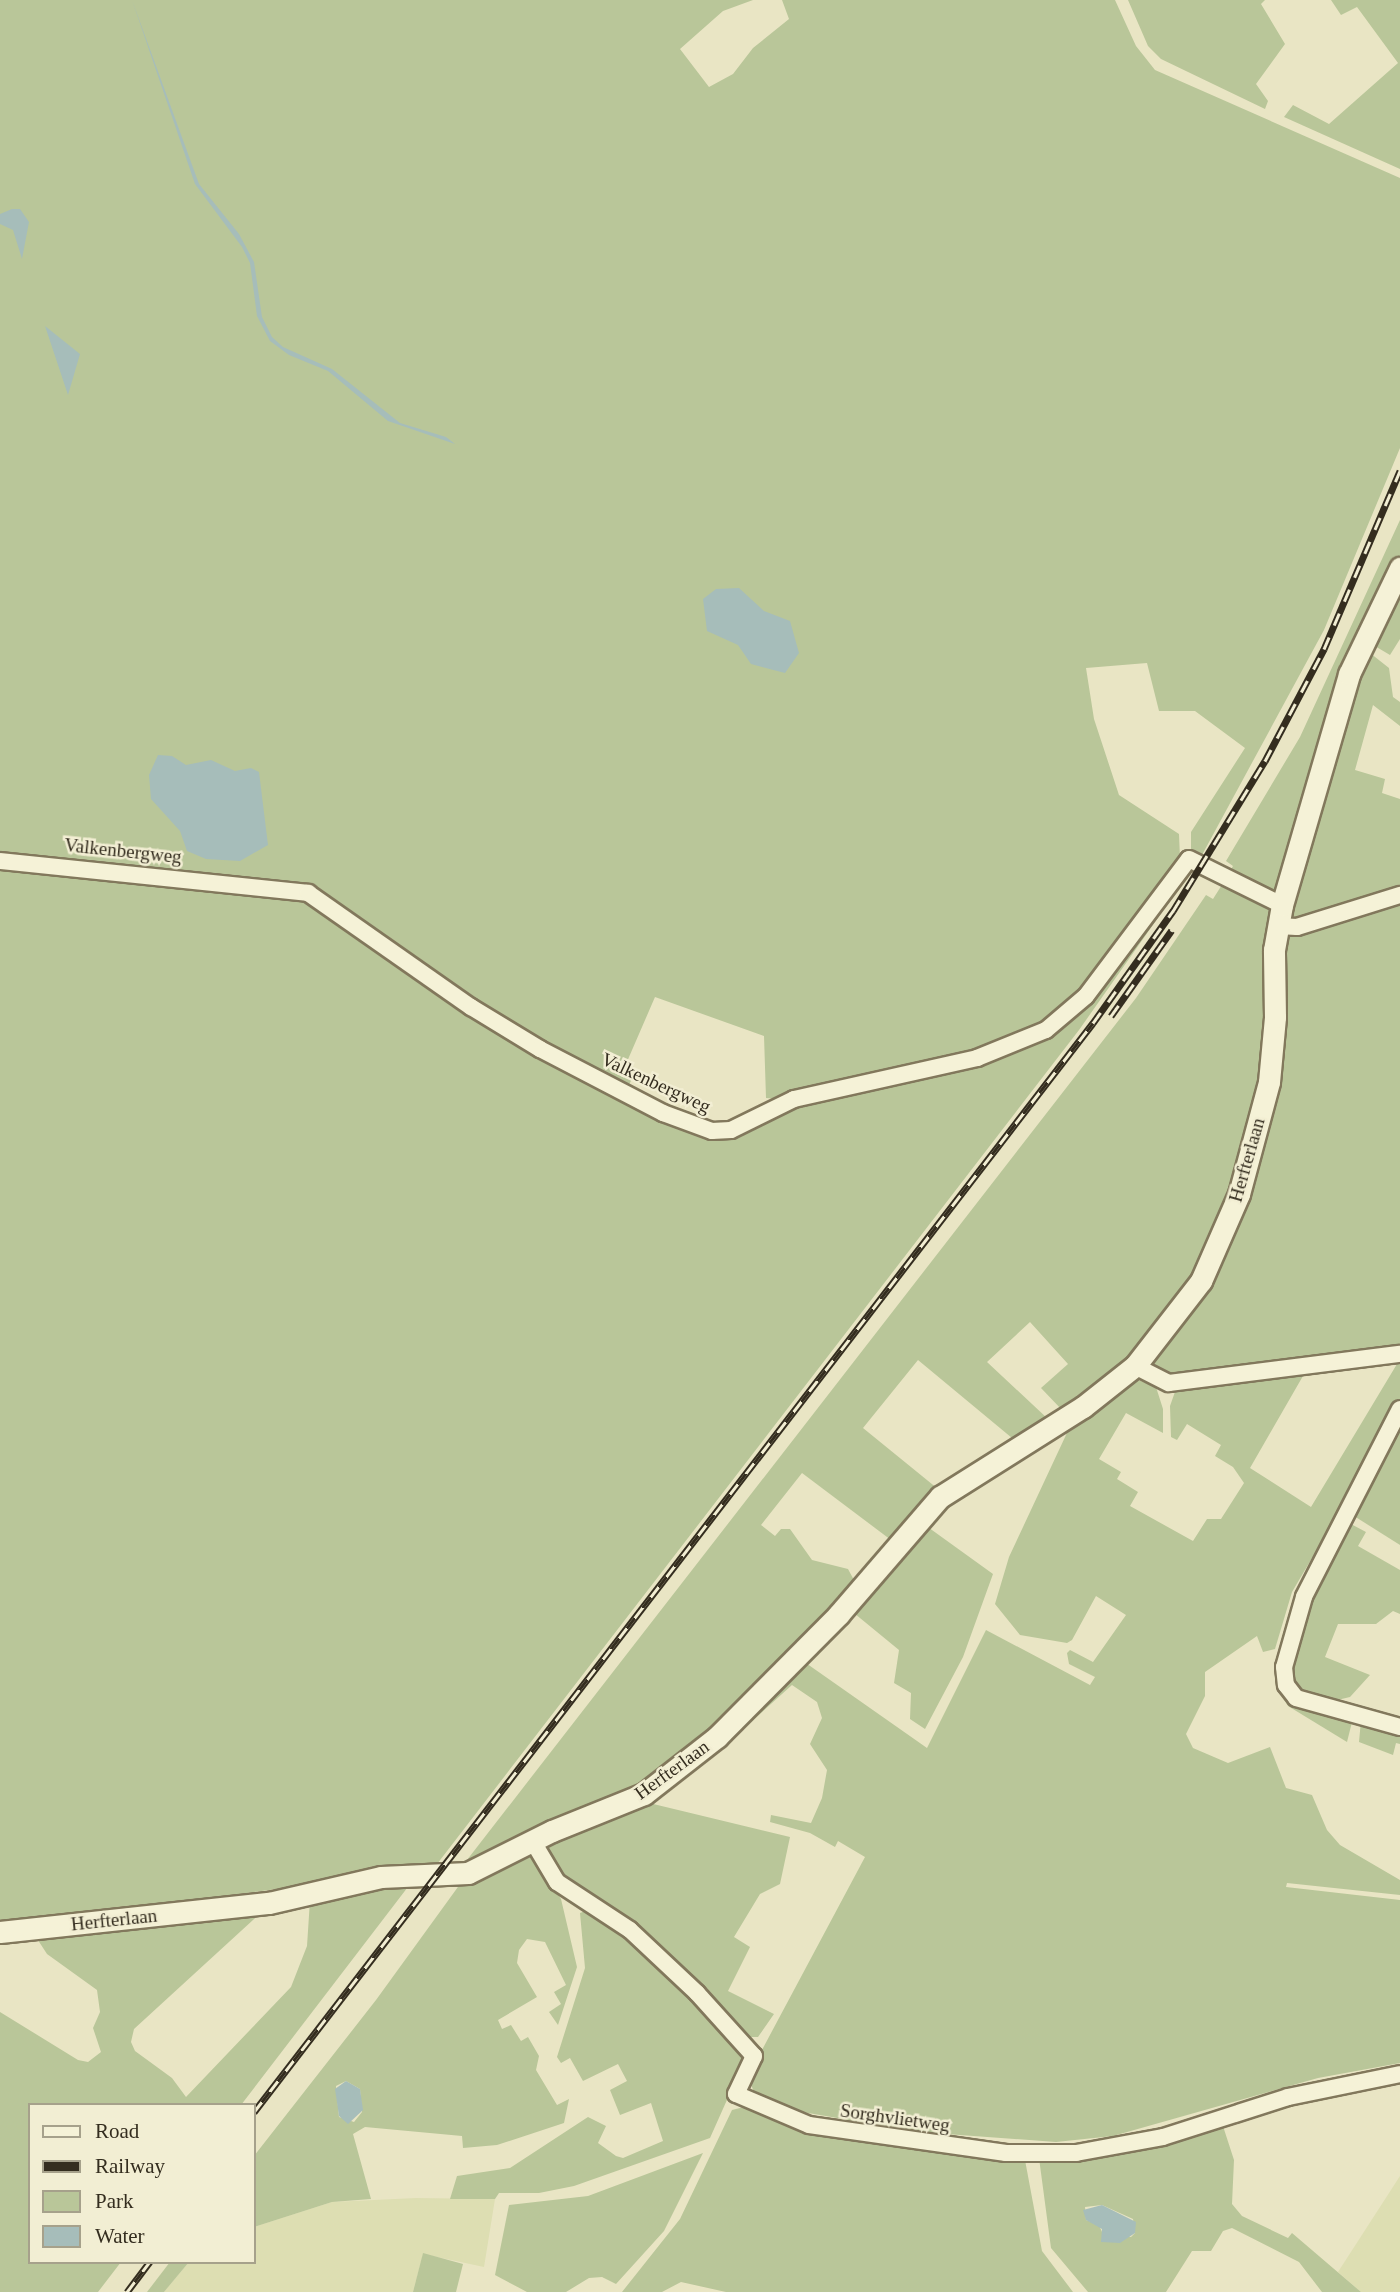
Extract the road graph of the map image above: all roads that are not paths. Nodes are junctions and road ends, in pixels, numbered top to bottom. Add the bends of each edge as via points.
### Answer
1 (1400, 568) edge
2 (0, 861) edge
3 (1400, 895) edge
4 (1282, 905) junction
5 (1277, 926) junction
6 (1400, 1354) edge
7 (1135, 1366) junction
8 (1400, 1409) edge
9 (1400, 1727) edge
10 (532, 1840) junction
11 (0, 1932) edge
12 (1400, 2074) edge

1 - 4 street, Herfterlaan via 1349,674
2 - 4 street, Valkenbergweg via 308,893 471,1007 540,1049 663,1113 712,1131 731,1129 794,1099 977,1058 1046,1030 1086,996 1189,859
3 - 5 street via 1297,927
4 - 5 street, Herfterlaan
5 - 7 street, Herfterlaan via 1269,1082 1239,1194 1201,1281
6 - 7 street via 1169,1384
7 - 10 street, Herfterlaan via 1083,1406 940,1497 839,1614 718,1737 674,1773 626,1803
8 - 9 street via 1304,1597 1284,1667 1286,1685 1296,1698
10 - 11 street, Herfterlaan via 459,1874 382,1877 269,1903
10 - 12 street, Sorghvlietweg via 557,1882 630,1930 697,1993 754,2056 736,2094 809,2125 1006,2153 1076,2152 1163,2137 1278,2100

